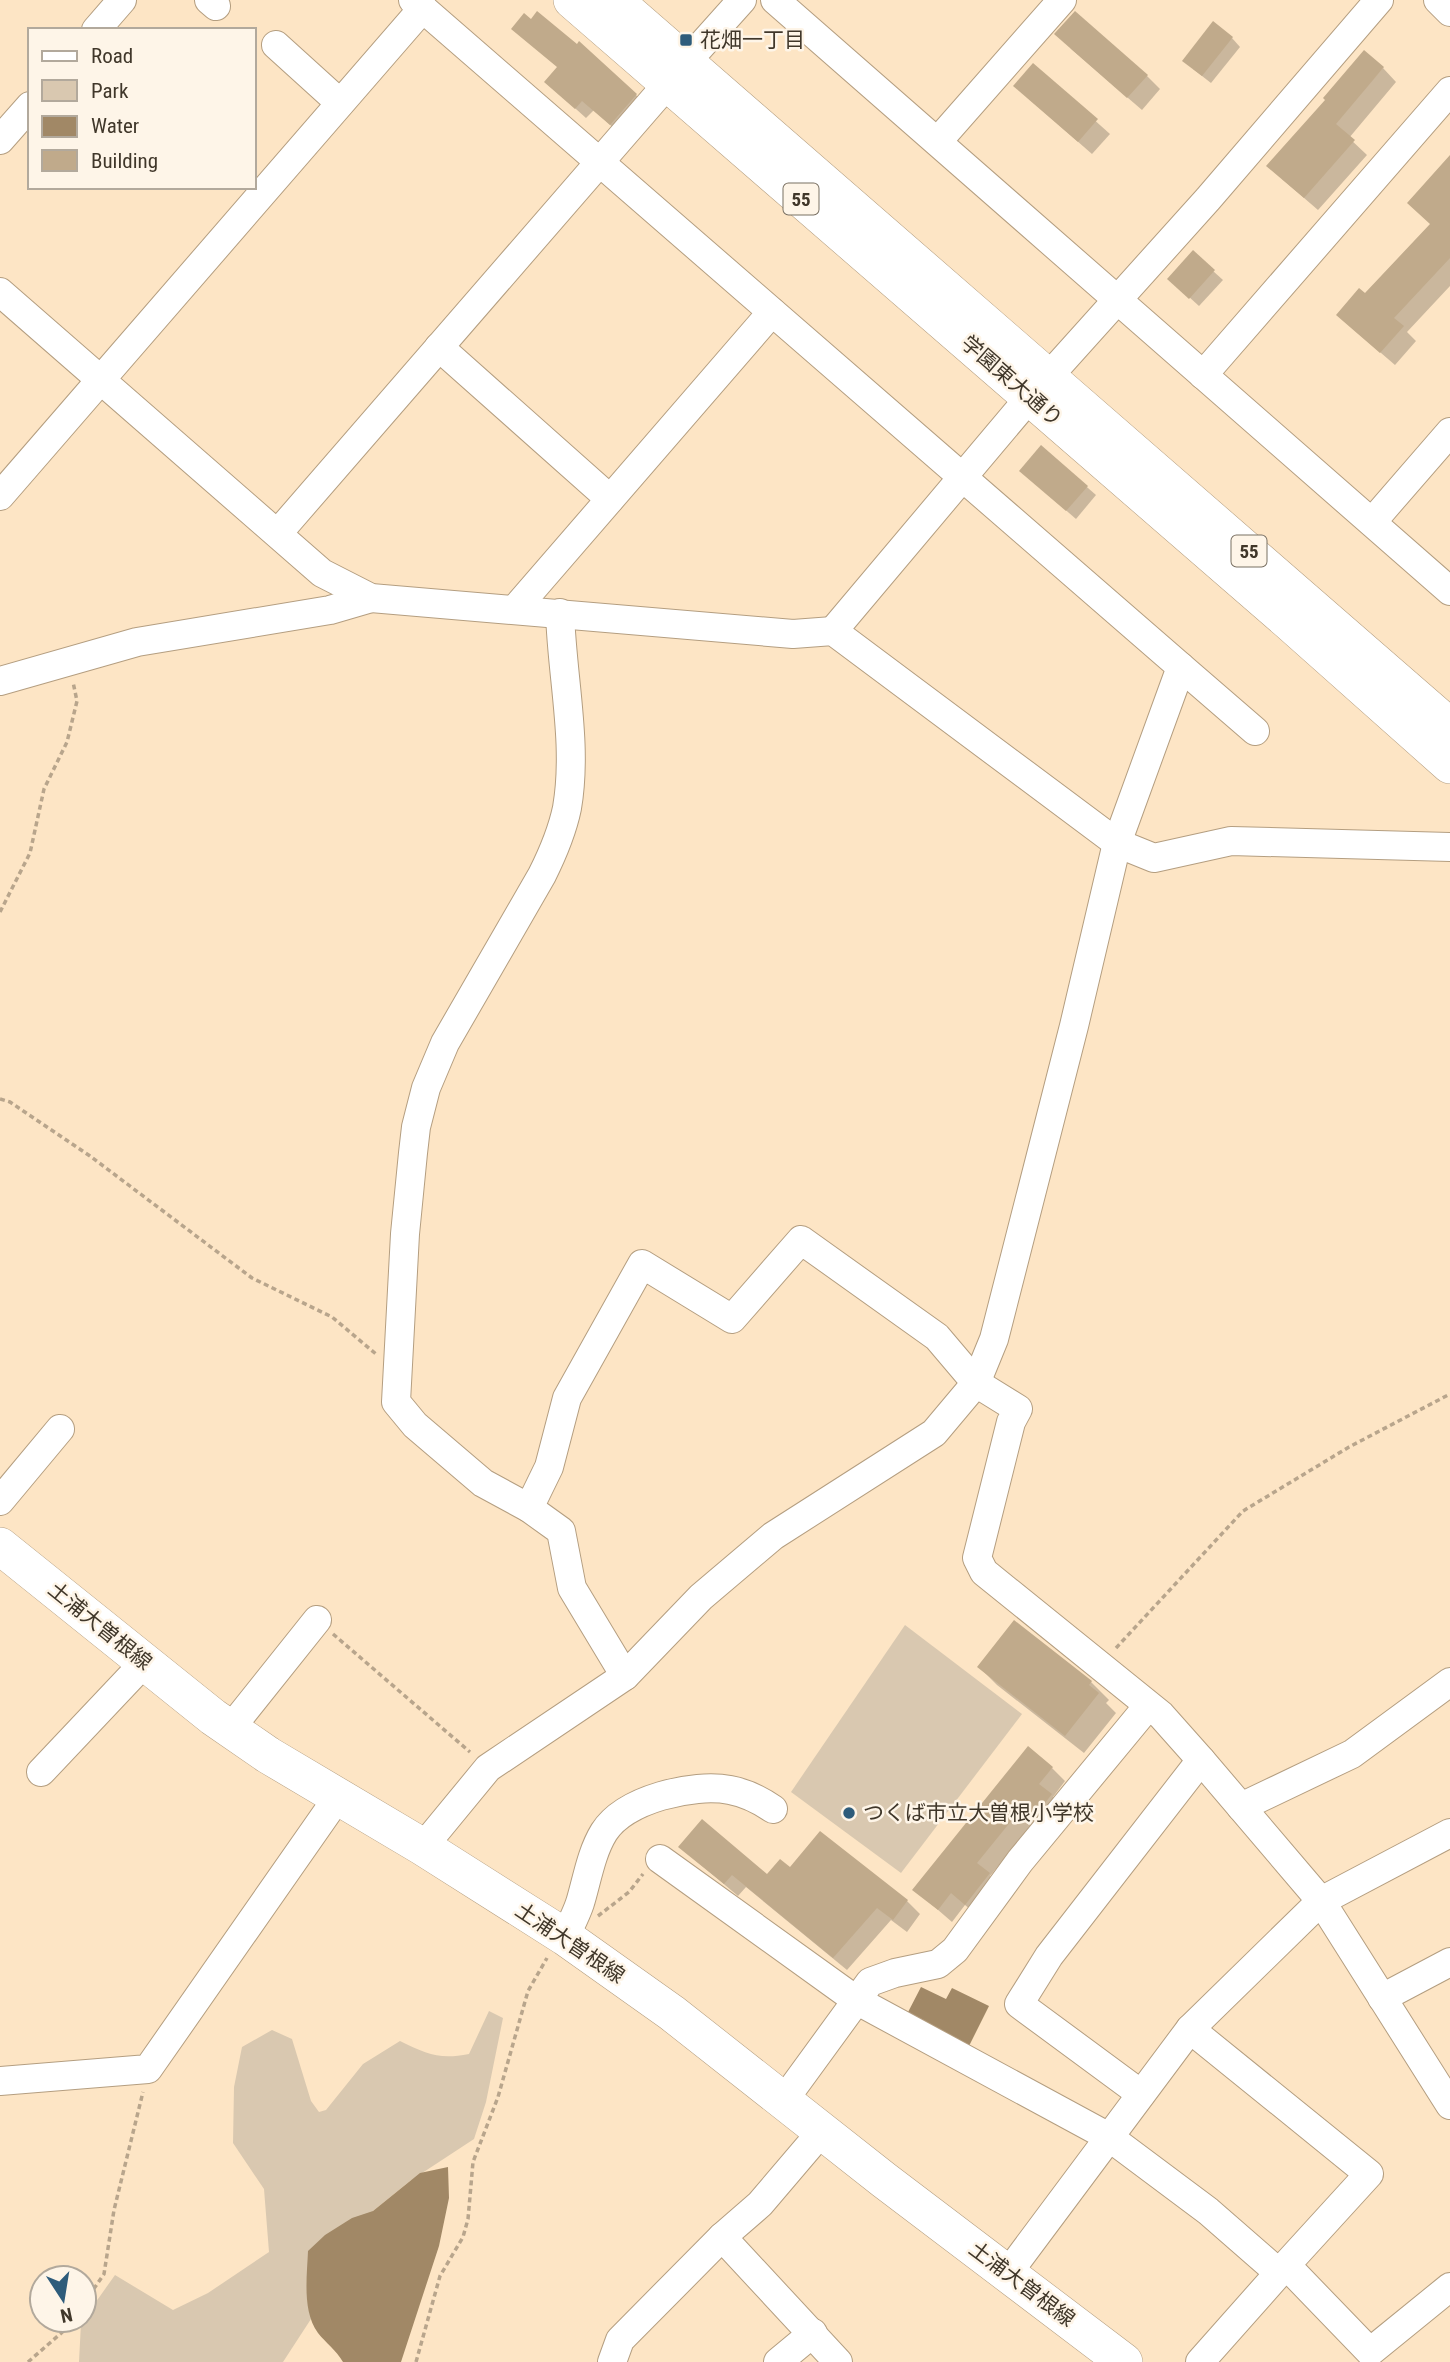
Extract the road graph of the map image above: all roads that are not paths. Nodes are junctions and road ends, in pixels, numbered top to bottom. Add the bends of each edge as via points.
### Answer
1 (122, 0) edge
2 (572, 0) edge
3 (614, 0) edge
4 (741, 0) edge
5 (775, 0) edge
6 (1062, 0) edge
7 (1379, 0) edge
8 (1438, 0) edge
9 (418, 4) edge
10 (1450, 12) edge
11 (98, 28) edge
12 (276, 45) dead end
13 (699, 48) dead end
14 (1450, 91) edge
15 (657, 96) dead end
16 (340, 103) junction
17 (28, 108) edge
18 (0, 140) edge
19 (938, 141) junction
20 (600, 163) junction
21 (0, 292) edge
22 (1117, 300) junction
23 (772, 312) junction
24 (439, 347) junction
25 (1203, 375) junction
26 (100, 379) junction
27 (1039, 387) junction
28 (1450, 432) edge
29 (962, 479) junction
30 (0, 496) edge
31 (610, 499) junction
32 (1372, 522) junction
33 (278, 533) junction
34 (1450, 591) edge
35 (371, 598) junction
36 (516, 608) junction
37 (560, 613) junction
38 (832, 631) junction
39 (1181, 667) junction
40 (0, 681) edge
41 (1450, 727) edge
42 (1255, 730) dead end
43 (1450, 765) edge
44 (1116, 843) junction
45 (1450, 847) edge
46 (976, 1383) junction
47 (60, 1429) dead end
48 (0, 1501) edge
49 (529, 1508) junction
50 (0, 1546) edge
51 (317, 1620) road end
52 (145, 1662) junction
53 (625, 1676) junction
54 (1450, 1682) edge
55 (1149, 1706) junction
56 (230, 1730) junction
57 (1201, 1760) junction
58 (41, 1772) dead end
59 (338, 1797) junction
60 (1241, 1807) junction
61 (774, 1809) dead end
62 (1450, 1833) edge
63 (424, 1847) junction
64 (660, 1859) road end
65 (1321, 1901) junction
66 (563, 1936) junction
67 (1450, 1962) edge
68 (1382, 1998) junction
69 (856, 2000) junction
70 (1190, 2029) junction
71 (0, 2081) edge
72 (1447, 2093) edge
73 (1141, 2094) junction
74 (784, 2100) junction
75 (823, 2130) junction
76 (1109, 2137) junction
77 (722, 2237) junction
78 (1283, 2269) junction
79 (1008, 2273) junction
80 (1450, 2287) edge
81 (813, 2333) junction
82 (1370, 2357) edge
83 (612, 2362) edge
84 (778, 2362) edge
85 (838, 2362) edge
86 (1124, 2362) edge
87 (1200, 2362) edge

1 - 11 street
2 - 27 main road, 学園東大通り / 55
3 - 27 main road, 学園東大通り / 55
4 - 13 street
5 - 19 street
6 - 19 street
7 - 22 street
8 - 10 street
9 - 16 street
9 - 20 street
12 - 16 street
14 - 25 street
15 - 20 street
16 - 26 street
17 - 18 street
19 - 22 street
20 - 23 street
20 - 24 street
21 - 26 street
22 - 25 street
22 - 27 street
23 - 29 street
23 - 31 street
24 - 31 street
24 - 33 street
25 - 32 street
26 - 30 street
26 - 33 street
27 - 29 street
27 - 41 main road, 学園東大通り / 55
27 - 43 main road, 学園東大通り / 55
28 - 32 street
29 - 38 street
29 - 39 street
31 - 36 street
32 - 34 street
33 - 35 street via 323,573
35 - 36 street
35 - 40 street via 330,610 137,642
36 - 37 street
37 - 38 street via 793,634
37 - 49 street via 571,765 567,808 547,866 445,1043 426,1088 413,1153 397,1372 396,1402 415,1425 483,1483
38 - 44 street
39 - 42 street
39 - 44 street
44 - 45 street via 1154,858 1231,841
44 - 46 street via 995,1339
46 - 49 street via 937,1337 801,1240 732,1319 642,1264 567,1398 549,1467
46 - 53 street via 934,1433 773,1536 701,1597
46 - 55 street via 1018,1409 977,1558 998,1585
47 - 48 street
49 - 53 street via 561,1531 572,1588
50 - 52 main road, 土浦大曽根線
51 - 56 street
52 - 56 main road, 土浦大曽根線
52 - 58 street
53 - 63 street via 488,1768
54 - 60 street via 1352,1754
55 - 57 street
55 - 69 street via 1020,1861 956,1950 939,1964 870,1982
56 - 59 main road, 土浦大曽根線
57 - 60 street
57 - 73 street via 1049,1956 1019,2004
59 - 63 main road, 土浦大曽根線
59 - 71 street via 148,2069
60 - 65 street
61 - 66 street via 742,1792 708,1788 640,1803 615,1818 603,1833 579,1907
62 - 65 street
63 - 66 main road, 土浦大曽根線
64 - 69 street
65 - 68 street
65 - 70 street
66 - 74 main road, 土浦大曽根線
67 - 68 street
68 - 72 street
69 - 74 street
69 - 76 street
70 - 73 street
70 - 78 street via 1369,2174
73 - 76 street
74 - 75 main road, 土浦大曽根線
75 - 77 street via 760,2204
75 - 79 main road, 土浦大曽根線
76 - 78 street
76 - 79 street
77 - 81 street
77 - 83 street via 620,2340
78 - 82 street
78 - 87 street
79 - 86 main road, 土浦大曽根線
80 - 82 street
81 - 84 street
81 - 85 street

